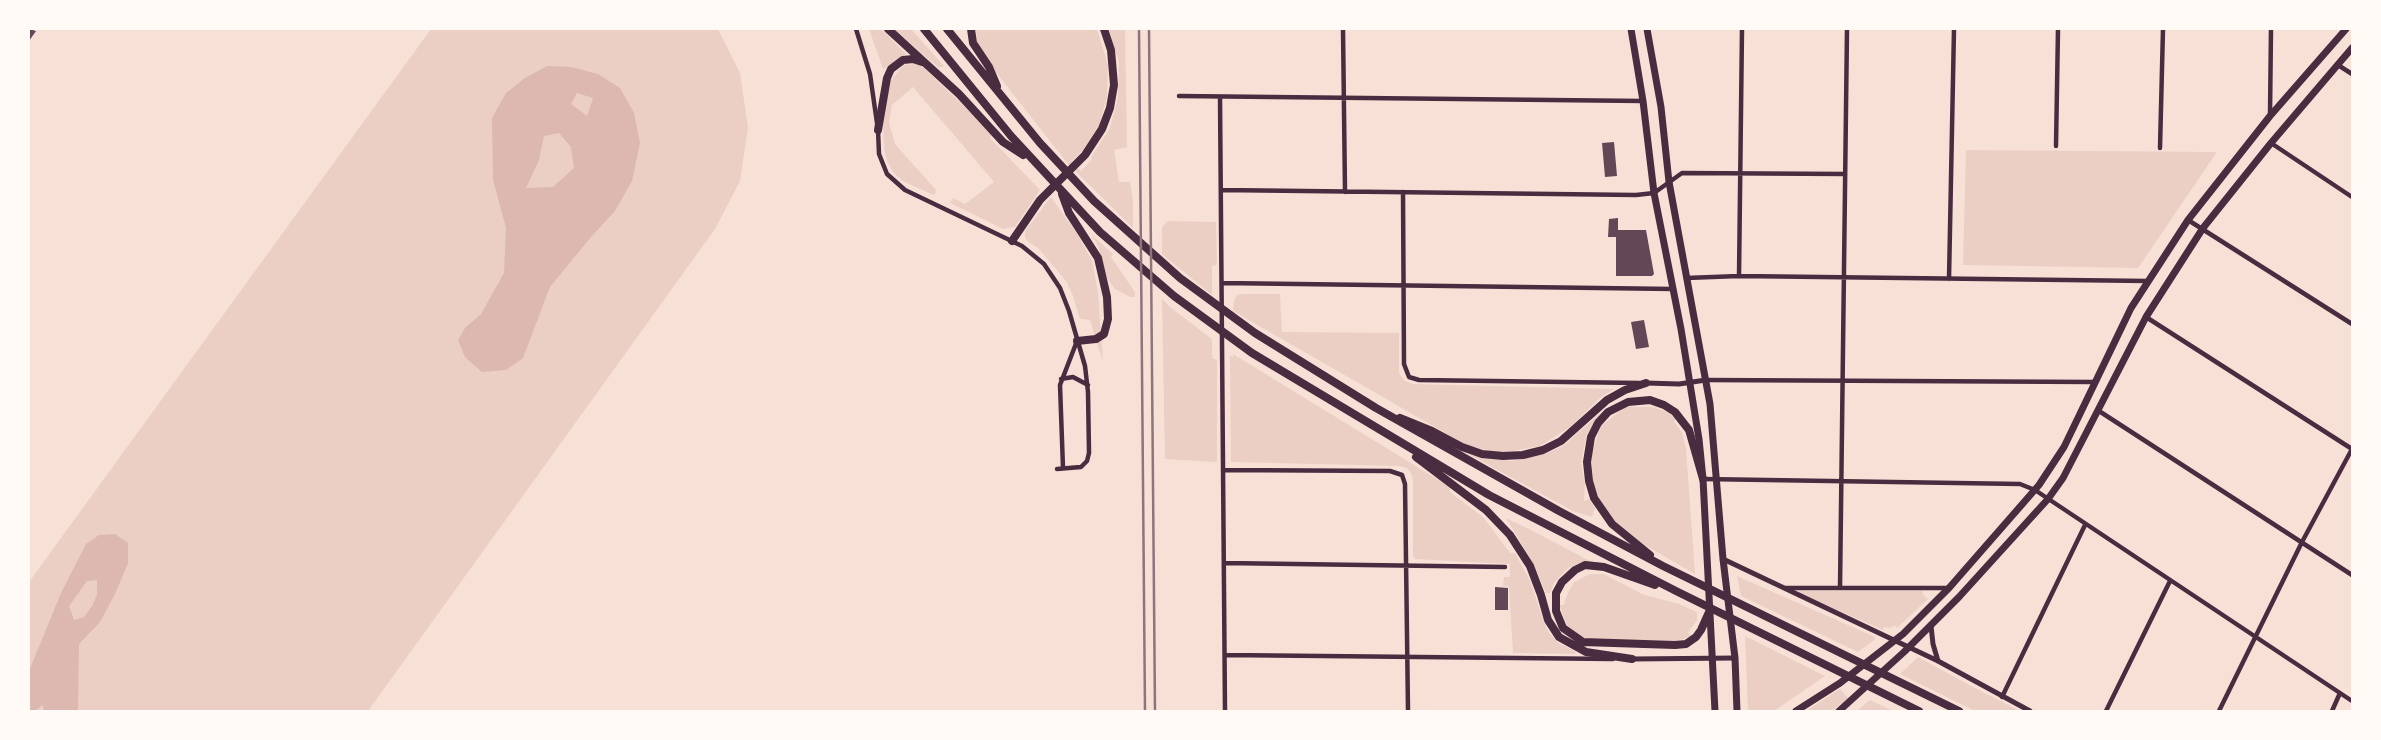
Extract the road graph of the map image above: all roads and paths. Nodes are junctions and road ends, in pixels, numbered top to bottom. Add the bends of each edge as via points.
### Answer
1 (856, 29) edge
2 (888, 29) edge
3 (924, 29) edge
4 (947, 29) edge
5 (971, 29) edge
6 (1104, 29) edge
7 (1343, 29) edge
8 (1631, 29) edge
9 (1647, 29) edge
10 (1742, 29) edge
11 (1847, 29) edge
12 (1954, 29) edge
13 (2058, 29) edge
14 (2163, 29) edge
15 (2271, 29) edge
16 (2346, 29) edge
17 (2352, 48) edge
18 (926, 64) junction
19 (2338, 65) junction
20 (2352, 74) edge
21 (1000, 94) junction
22 (1179, 96) dead end
23 (1220, 97) junction
24 (1344, 99) junction
25 (1643, 101) junction
26 (2270, 116) junction
27 (878, 130) junction
28 (2271, 143) junction
29 (2056, 146) dead end
30 (2160, 148) dead end
31 (1033, 162) junction
32 (1740, 173) junction
33 (1845, 174) junction
34 (1669, 182) junction
35 (1060, 190) junction
36 (1221, 190) junction
37 (1345, 192) junction
38 (1403, 192) junction
39 (1654, 193) junction
40 (2352, 197) edge
41 (2188, 220) junction
42 (2203, 228) junction
43 (1012, 241) junction
44 (1739, 276) junction
45 (1844, 277) junction
46 (1686, 278) junction
47 (1949, 279) junction
48 (2148, 281) junction
49 (1222, 283) junction
50 (1404, 286) junction
51 (1673, 289) junction
52 (2146, 317) junction
53 (2352, 324) edge
54 (1077, 341) junction
55 (1061, 379) junction
56 (1706, 380) junction
57 (1842, 380) junction
58 (1691, 382) junction
59 (2094, 382) junction
60 (1646, 383) junction
61 (1088, 384) junction
62 (1376, 408) junction
63 (2099, 411) junction
64 (1391, 437) junction
65 (2352, 449) edge
66 (1063, 468) junction
67 (1057, 469) dead end
68 (1223, 470) junction
69 (1703, 479) junction
70 (1718, 479) junction
71 (1842, 481) junction
72 (2035, 490) junction
73 (2048, 499) junction
74 (2085, 525) junction
75 (2302, 542) junction
76 (1723, 559) junction
77 (1224, 562) junction
78 (1406, 565) junction
79 (1663, 566) junction
80 (1505, 567) dead end
81 (2352, 575) edge
82 (2170, 581) junction
83 (1782, 588) junction
84 (1840, 588) junction
85 (1949, 588) junction
86 (1676, 591) junction
87 (1710, 610) joint
88 (1708, 625) junction
89 (1931, 626) junction
90 (2254, 636) junction
91 (1892, 643) junction
92 (1909, 647) junction
93 (1225, 655) junction
94 (1407, 657) junction
95 (1735, 658) junction
96 (1632, 659) junction
97 (1713, 659) junction
98 (1938, 661) junction
99 (2340, 693) junction
100 (2002, 697) junction
101 (2352, 701) edge
102 (1225, 711) edge
103 (1408, 711) edge
104 (1715, 711) edge
105 (1737, 711) edge
106 (1796, 711) edge
107 (1839, 711) edge
108 (1919, 711) edge
109 (1959, 711) edge
110 (2030, 711) edge
111 (2106, 711) edge
112 (2219, 711) edge
113 (2332, 711) edge

1 - 27 street via 870,74
2 - 18 highway
3 - 31 highway
4 - 21 highway
5 - 21 highway via 973,43 989,67
6 - 43 highway via 1113,61 1113,97 1102,129 1079,162 1044,195
7 - 24 street
8 - 25 main road
9 - 34 main road via 1661,107
10 - 32 street
11 - 33 street
12 - 47 street
13 - 29 street
14 - 30 street
15 - 26 street
16 - 26 main road
17 - 19 main road
18 - 27 highway via 913,59 894,65 887,78
18 - 31 highway via 1003,142
19 - 20 street
19 - 28 main road
21 - 62 highway via 1057,162 1158,260 1255,333
22 - 23 street
23 - 24 street
23 - 36 street
24 - 25 street
24 - 37 street
25 - 39 main road
26 - 41 main road
27 - 43 street via 880,162 896,184
28 - 40 street
28 - 42 main road
31 - 35 highway
32 - 33 street
32 - 34 street via 1682,173
32 - 44 street
33 - 45 street
34 - 39 street
34 - 46 main road
35 - 54 highway via 1069,213 1098,258 1107,297 1108,319 1104,334 1096,339
35 - 64 highway via 1118,248 1199,315 1279,370
36 - 37 street
36 - 49 street
37 - 38 street
38 - 39 street
38 - 50 street
39 - 51 main road
41 - 42 street
41 - 48 main road
42 - 52 main road
42 - 53 street
43 - 54 street via 1037,258 1055,279 1065,299
44 - 45 street
44 - 46 street
45 - 47 street
45 - 57 street
46 - 56 main road
47 - 48 street
48 - 59 main road
49 - 50 street
49 - 68 street
50 - 51 street
50 - 60 street via 1404,364 1409,377 1419,380
51 - 58 main road
52 - 63 main road
52 - 65 street
54 - 55 street
54 - 61 street
55 - 61 street via 1073,377
55 - 66 street
56 - 57 street
56 - 58 street
56 - 70 main road
57 - 59 street
57 - 71 street
58 - 60 street
58 - 69 main road
59 - 72 main road via 2064,447
60 - 62 highway via 1612,397 1561,441 1542,450 1514,456 1492,456 1472,451
61 - 66 street via 1088,458 1081,467
62 - 79 highway
63 - 73 main road
63 - 75 street
64 - 86 highway via 1490,495
64 - 96 highway via 1486,510 1510,534 1530,566 1548,620 1560,638 1586,652
65 - 75 street
66 - 67 street
68 - 77 street
68 - 78 street via 1400,473 1405,484
69 - 70 street
69 - 79 highway via 1689,430 1675,412 1664,405 1643,400 1621,404 1608,412 1594,430 1587,472 1598,505 1612,524
69 - 87 main road
70 - 71 street
70 - 76 main road
71 - 72 street via 2020,484
71 - 84 street
72 - 73 street
72 - 85 main road
73 - 74 street
73 - 89 main road
74 - 82 street
74 - 100 street
75 - 81 street
75 - 90 street
76 - 83 street
76 - 95 main road
77 - 78 street
77 - 93 street
78 - 80 street
78 - 94 street
79 - 109 highway
82 - 90 street
82 - 111 street
83 - 84 street
83 - 91 street
84 - 85 street
85 - 91 main road
86 - 88 highway via 1604,567 1585,566 1570,573 1562,582 1555,599 1556,611 1568,633 1589,644 1681,645
86 - 108 highway
87 - 88 highway
88 - 97 main road
89 - 92 main road
89 - 98 street via 1932,644
90 - 99 street
90 - 112 street
91 - 92 street
91 - 106 main road
92 - 98 street
92 - 107 main road
93 - 94 street
93 - 102 street
94 - 96 street
94 - 103 street
95 - 97 street
95 - 105 main road
96 - 97 street
97 - 104 main road
98 - 100 street
99 - 101 street
99 - 113 street
100 - 110 street

